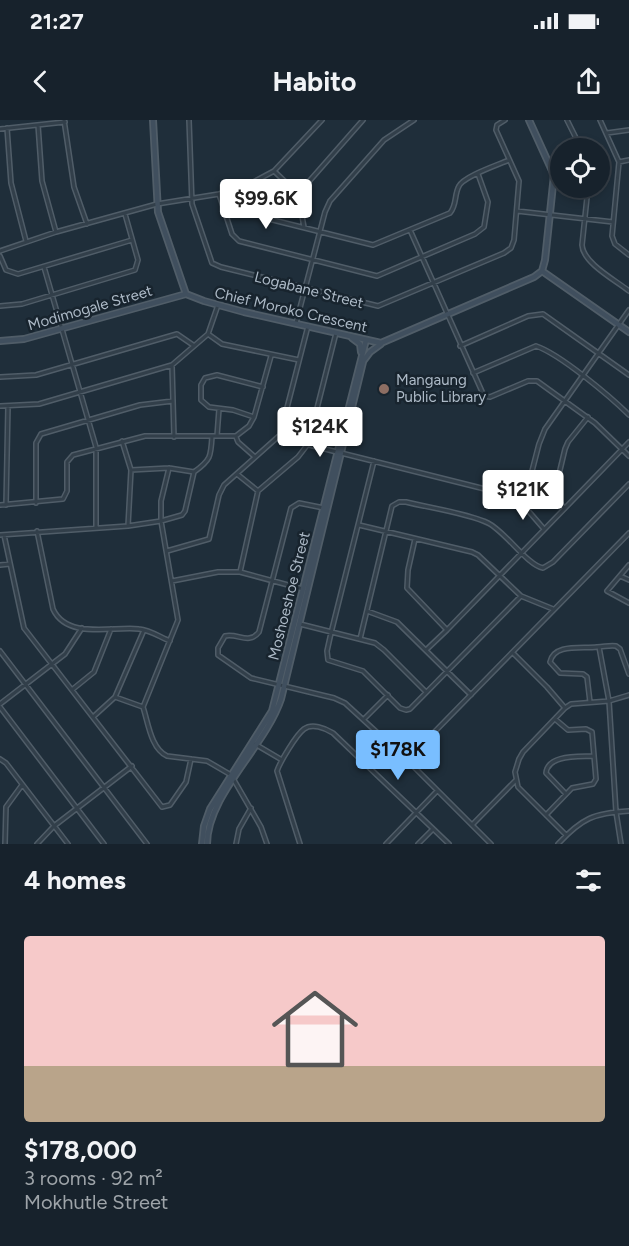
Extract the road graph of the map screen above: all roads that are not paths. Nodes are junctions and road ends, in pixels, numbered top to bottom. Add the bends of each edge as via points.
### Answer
1 (153, 120) edge
2 (189, 120) edge
3 (322, 120) edge
4 (363, 120) edge
5 (414, 120) edge
6 (505, 120) edge
7 (529, 120) edge
8 (567, 120) edge
9 (600, 120) edge
10 (64, 121) edge
11 (38, 125) junction
12 (7, 128) junction
13 (0, 129) edge
14 (629, 130) edge
15 (606, 133) junction
16 (576, 138) edge
17 (509, 160) junction
18 (629, 160) edge
19 (619, 162) junction
20 (274, 171) junction
21 (478, 174) junction
22 (246, 186) junction
23 (219, 194) junction
24 (298, 194) junction
25 (192, 198) junction
26 (587, 198) edge
27 (157, 204) junction
28 (516, 211) junction
29 (125, 214) junction
30 (550, 214) junction
31 (584, 219) junction
32 (613, 222) junction
33 (87, 224) junction
34 (304, 228) junction
35 (410, 230) junction
36 (56, 232) junction
37 (320, 232) junction
38 (132, 240) junction
39 (26, 241) junction
40 (0, 250) edge
41 (629, 255) edge
42 (0, 256) edge
43 (421, 257) junction
44 (313, 261) junction
45 (44, 267) junction
46 (542, 271) junction
47 (432, 284) junction
48 (306, 289) junction
49 (629, 291) edge
50 (186, 294) junction
51 (51, 295) junction
52 (218, 305) junction
53 (0, 306) edge
54 (629, 310) edge
55 (447, 315) junction
56 (296, 323) junction
57 (619, 324) junction
58 (308, 326) junction
59 (61, 330) junction
60 (629, 332) edge
61 (336, 333) junction
62 (208, 334) junction
63 (347, 335) junction
64 (367, 340) junction
65 (0, 341) edge
66 (383, 343) junction
67 (193, 345) junction
68 (460, 346) junction
69 (600, 352) junction
70 (271, 356) junction
71 (362, 359) junction
72 (299, 360) junction
73 (71, 364) junction
74 (172, 365) junction
75 (473, 373) junction
76 (629, 375) edge
77 (582, 376) junction
78 (0, 377) edge
79 (263, 387) junction
80 (80, 392) junction
81 (565, 400) junction
82 (173, 401) junction
83 (0, 406) edge
84 (8, 406) junction
85 (219, 409) junction
86 (629, 415) edge
87 (254, 417) junction
88 (588, 417) junction
89 (88, 419) junction
90 (212, 436) junction
91 (217, 436) junction
92 (236, 436) junction
93 (174, 437) junction
94 (122, 441) junction
95 (629, 442) edge
96 (308, 444) junction
97 (96, 447) junction
98 (622, 450) junction
99 (339, 453) junction
100 (629, 456) edge
101 (255, 457) junction
102 (374, 461) junction
103 (169, 468) junction
104 (131, 470) junction
105 (194, 472) junction
106 (237, 474) junction
107 (629, 484) edge
108 (258, 491) junction
109 (524, 502) junction
110 (36, 503) junction
111 (0, 505) edge
112 (6, 505) junction
113 (324, 508) junction
114 (564, 508) junction
115 (161, 521) junction
116 (358, 525) junction
117 (128, 526) junction
118 (96, 527) junction
119 (544, 529) junction
120 (37, 531) junction
121 (386, 532) junction
122 (629, 533) edge
123 (2, 535) edge
124 (415, 538) junction
125 (166, 551) junction
126 (522, 552) junction
127 (10, 564) junction
128 (0, 565) edge
129 (629, 565) edge
130 (240, 572) junction
131 (619, 575) junction
132 (499, 576) junction
133 (172, 580) junction
134 (629, 580) edge
135 (271, 581) junction
136 (305, 590) junction
137 (521, 596) junction
138 (629, 603) edge
139 (554, 609) junction
140 (367, 611) junction
141 (297, 624) junction
142 (82, 628) junction
143 (111, 629) junction
144 (144, 630) junction
145 (447, 630) junction
146 (331, 633) junction
147 (360, 639) junction
148 (170, 641) junction
149 (599, 647) junction
150 (426, 650) junction
151 (0, 651) edge
152 (512, 652) junction
153 (53, 663) junction
154 (447, 670) junction
155 (629, 674) edge
156 (26, 685) junction
157 (282, 686) junction
158 (72, 689) junction
159 (426, 692) junction
160 (629, 694) edge
161 (388, 695) junction
162 (471, 695) junction
163 (115, 697) junction
164 (609, 701) junction
165 (590, 702) junction
166 (0, 705) edge
167 (143, 707) junction
168 (565, 708) junction
169 (93, 717) junction
170 (364, 719) junction
171 (555, 719) junction
172 (254, 743) junction
173 (594, 756) junction
174 (0, 759) edge
175 (191, 759) junction
176 (282, 760) junction
177 (407, 760) junction
178 (132, 766) junction
179 (233, 777) junction
180 (516, 780) junction
181 (22, 785) junction
182 (105, 788) junction
183 (437, 791) junction
184 (565, 793) junction
185 (77, 808) junction
186 (251, 808) junction
187 (629, 811) edge
188 (415, 812) junction
189 (616, 812) junction
190 (546, 815) junction
191 (472, 825) junction
192 (54, 826) junction
193 (433, 828) junction
194 (566, 835) junction
195 (5, 844) edge
196 (37, 844) edge
197 (68, 844) edge
198 (104, 844) edge
199 (147, 844) edge
200 (202, 844) edge
201 (207, 844) edge
202 (236, 844) edge
203 (267, 844) edge
204 (300, 844) edge
205 (386, 844) edge
206 (418, 844) edge
207 (449, 844) edge
208 (491, 844) edge
209 (558, 844) edge
210 (621, 844) edge

1 - 27 street
2 - 25 street, Logabane Street
3 - 20 street
4 - 24 street
5 - 37 street via 388,136 330,201
6 - 17 street, Logabane Street via 496,130
7 - 30 street via 554,175
8 - 16 street
9 - 15 street
10 - 11 street
10 - 33 street via 74,187
11 - 12 street
11 - 36 street via 42,181
12 - 13 street
12 - 39 street via 11,183
14 - 15 street
15 - 19 street
17 - 21 street
17 - 28 street, Logabane Street via 519,181
18 - 19 street
19 - 32 street
20 - 22 street
20 - 24 street
21 - 35 street via 460,184 450,213
21 - 43 street via 488,202 484,227
22 - 23 street
22 - 34 street via 260,217
23 - 25 street
23 - 44 street via 236,240
24 - 34 street
25 - 27 street
25 - 48 street, Logabane Street via 214,264
26 - 31 street
27 - 29 street
27 - 50 street
28 - 30 street
28 - 47 street, Logabane Street via 514,240 507,251
29 - 33 street
29 - 38 street
30 - 31 street
30 - 46 street
31 - 32 street
31 - 49 street via 585,257
32 - 41 street via 613,241
33 - 36 street
34 - 37 street
35 - 37 street via 373,245
35 - 43 street
36 - 39 street
37 - 44 street
38 - 45 street
38 - 51 street via 138,262 135,270
39 - 40 street
42 - 45 street via 6,270 15,274
43 - 44 street via 377,276
43 - 47 street
44 - 48 street
45 - 51 street
46 - 55 street, Chief Moroko Crescent
46 - 57 street
47 - 48 street, Logabane Street via 378,306
47 - 55 street
48 - 56 street
50 - 52 street, Chief Moroko Crescent
50 - 59 street, Modimogale Street
51 - 53 street
51 - 59 street
52 - 56 street, Chief Moroko Crescent
52 - 62 street
54 - 57 street
55 - 66 street, Chief Moroko Crescent
55 - 68 street
56 - 58 street, Chief Moroko Crescent
57 - 60 street
57 - 69 street
58 - 61 street, Chief Moroko Crescent
58 - 72 street
59 - 65 street, Modimogale Street
59 - 73 street
61 - 63 street, Chief Moroko Crescent
61 - 96 street
62 - 67 street
62 - 70 street via 222,344
63 - 64 street, Chief Moroko Crescent
63 - 71 street via 360,344
64 - 66 street, Chief Moroko Crescent
64 - 71 street, Moshoeshoe Street
66 - 71 street
67 - 73 street via 177,334
67 - 74 street
68 - 69 street via 538,313
68 - 75 street
69 - 76 street
69 - 77 street
70 - 72 street
70 - 79 street
71 - 99 street, Moshoeshoe Street
72 - 101 street via 280,435
73 - 78 street via 28,377
73 - 80 street
74 - 80 street
74 - 82 street
75 - 77 street via 536,346
75 - 81 street via 487,397 534,380
77 - 81 street
77 - 86 street
79 - 85 street via 217,375 205,378 201,400
79 - 87 street
80 - 84 street via 39,404
80 - 89 street
81 - 88 street
81 - 109 street via 541,436
82 - 89 street
82 - 93 street
83 - 84 street
84 - 112 street
85 - 87 street
85 - 91 street
87 - 92 street
88 - 98 street
88 - 114 street via 565,449 554,495
89 - 97 street
89 - 110 street via 38,436
90 - 91 street
90 - 93 street
90 - 105 street via 210,457
91 - 92 street
92 - 101 street
93 - 94 street via 145,436
94 - 97 street
94 - 104 street
95 - 98 street
96 - 99 street
96 - 108 street
97 - 110 street via 69,458 63,499
97 - 118 street
98 - 100 street
98 - 114 street
99 - 102 street
99 - 113 street, Moshoeshoe Street
99 - 136 street, Moshoeshoe Street
101 - 106 street
102 - 109 street
102 - 116 street
103 - 104 street
103 - 105 street
103 - 115 street
104 - 117 street
105 - 115 street via 184,514
106 - 108 street
106 - 125 street via 221,490 208,539
107 - 126 street via 553,562 543,567 536,565
108 - 130 street
109 - 119 street
110 - 112 street
111 - 112 street
113 - 135 street via 299,503 291,508
113 - 136 street, Moshoeshoe Street
114 - 119 street
115 - 117 street
115 - 125 street
116 - 121 street
116 - 146 street
117 - 118 street
118 - 120 street
119 - 126 street
120 - 123 street
120 - 142 street via 53,609 64,623
121 - 124 street
121 - 126 street via 392,506 406,502 486,522
121 - 140 street
122 - 139 street
123 - 127 street
124 - 132 street via 472,552
124 - 145 street via 406,588
125 - 133 street
126 - 132 street
127 - 128 street
127 - 153 street via 22,624
129 - 131 street
130 - 133 street
130 - 135 street
131 - 134 street
131 - 138 street via 607,592
132 - 137 street
132 - 145 street
133 - 148 street via 178,620
135 - 136 street
135 - 157 street via 257,634 247,639 225,636 217,653 250,678
136 - 141 street, Moshoeshoe Street
137 - 139 street
137 - 154 street
139 - 152 street
140 - 147 street
140 - 150 street via 397,622
141 - 146 street
141 - 157 street, Moshoeshoe Street
142 - 143 street
142 - 153 street via 69,649
143 - 144 street
143 - 158 street via 94,672
144 - 148 street
144 - 163 street
145 - 150 street
146 - 147 street
146 - 161 street via 328,660 363,671
147 - 159 street via 384,650
148 - 167 street
149 - 155 street via 616,645
149 - 164 street
149 - 165 street via 563,649 550,659 560,673 587,677
150 - 154 street
151 - 156 street
152 - 162 street
152 - 168 street
153 - 156 street
153 - 158 street
154 - 159 street
154 - 162 street
156 - 166 street
156 - 182 street
157 - 170 street via 341,700
157 - 172 street, Moshoeshoe Street via 274,717
158 - 169 street
159 - 161 street via 406,710
160 - 164 street
161 - 170 street
162 - 177 street
163 - 167 street
163 - 169 street
164 - 165 street
164 - 189 street
165 - 168 street
166 - 185 street
167 - 175 street via 161,753
168 - 171 street
169 - 178 street
170 - 177 street
171 - 173 street via 568,730 592,732
171 - 180 street via 523,752 516,766
172 - 176 street
172 - 179 street, Moshoeshoe Street
173 - 184 street via 594,783
173 - 184 street via 554,760 547,766 546,773
174 - 181 street
175 - 178 street via 183,788 165,807
175 - 179 street via 210,762
176 - 188 street via 304,729 326,729
176 - 204 street via 277,776
177 - 183 street
178 - 182 street
179 - 186 street
179 - 200 street, Moshoeshoe Street via 207,818
179 - 201 street, Moshoeshoe Street via 210,819
180 - 190 street via 518,787
180 - 191 street
181 - 192 street
181 - 195 street via 6,807
182 - 185 street
182 - 199 street
183 - 188 street
183 - 191 street
184 - 190 street
185 - 192 street
185 - 198 street
186 - 202 street via 238,829
186 - 203 street
187 - 189 street
188 - 193 street
188 - 205 street
189 - 194 street via 592,816
189 - 210 street
190 - 194 street
191 - 208 street
192 - 196 street
192 - 197 street
193 - 206 street
193 - 207 street
194 - 209 street

